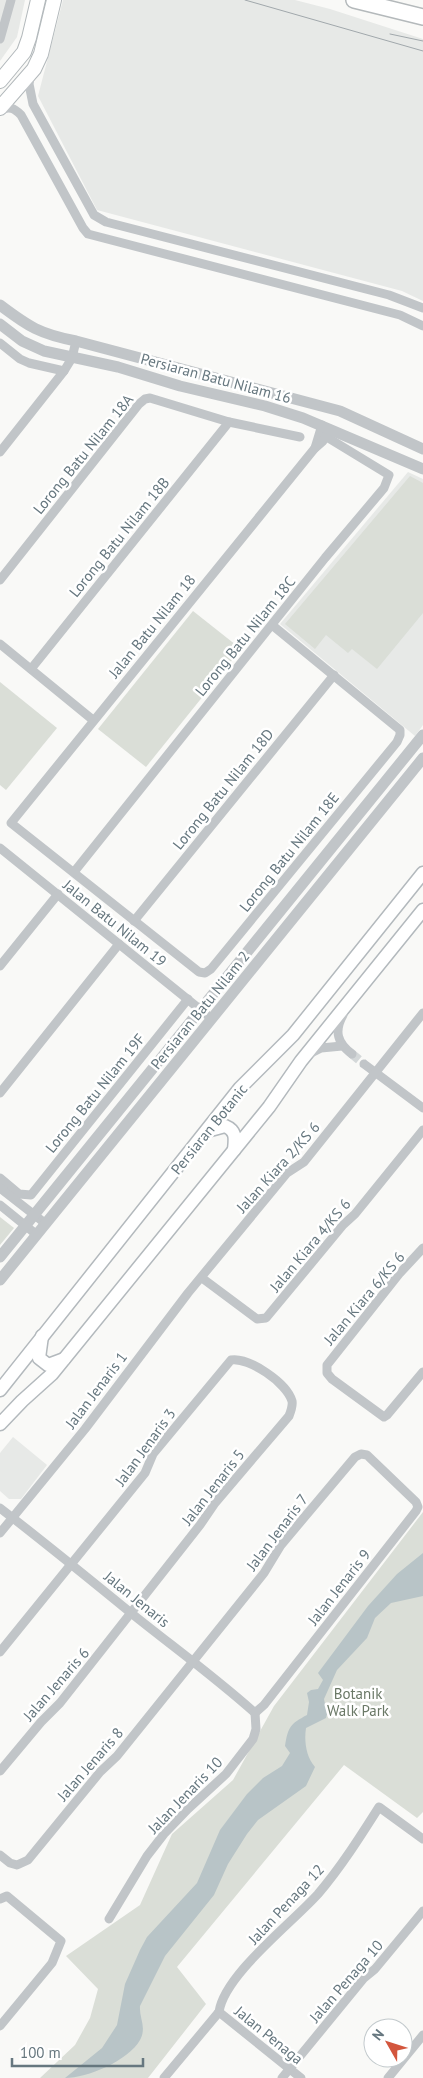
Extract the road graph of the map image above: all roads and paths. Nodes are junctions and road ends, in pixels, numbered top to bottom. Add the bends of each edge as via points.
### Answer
1 (11, 0) edge
2 (38, 0) edge
3 (54, 0) edge
4 (354, 0) edge
5 (423, 17) edge
6 (0, 39) edge
7 (34, 69) junction
8 (0, 82) edge
9 (0, 109) edge
10 (0, 305) edge
11 (421, 308) edge
12 (413, 321) junction
13 (0, 324) edge
14 (423, 326) edge
15 (76, 341) junction
16 (0, 343) edge
17 (72, 358) junction
18 (64, 371) junction
19 (229, 422) junction
20 (326, 430) junction
21 (300, 437) dead end
22 (423, 449) edge
23 (0, 452) edge
24 (423, 469) edge
25 (0, 580) edge
26 (272, 625) junction
27 (0, 644) edge
28 (31, 669) junction
29 (334, 675) junction
30 (94, 720) junction
31 (423, 735) edge
32 (423, 758) edge
33 (0, 848) edge
34 (74, 872) junction
35 (423, 873) edge
36 (58, 894) junction
37 (423, 910) edge
38 (134, 921) junction
39 (119, 944) junction
40 (0, 966) edge
41 (188, 999) junction
42 (351, 999) junction
43 (201, 1010) junction
44 (423, 1013) edge
45 (212, 1019) junction
46 (342, 1046) junction
47 (352, 1054) tunnel mouth
48 (301, 1061) junction
49 (364, 1064) tunnel mouth
50 (376, 1073) junction
51 (0, 1093) edge
52 (423, 1108) edge
53 (423, 1130) edge
54 (207, 1131) junction
55 (234, 1150) junction
56 (0, 1178) edge
57 (0, 1188) edge
58 (0, 1205) edge
59 (34, 1215) junction
60 (46, 1224) junction
61 (25, 1225) junction
62 (37, 1235) junction
63 (423, 1248) edge
64 (0, 1256) edge
65 (202, 1278) junction
66 (0, 1280) edge
67 (42, 1336) junction
68 (66, 1358) junction
69 (423, 1372) edge
70 (272, 1378) joint
71 (0, 1390) edge
72 (0, 1424) edge
73 (392, 1478) joint
74 (0, 1508) edge
75 (12, 1518) junction
76 (0, 1533) edge
77 (71, 1563) junction
78 (132, 1614) junction
79 (0, 1652) edge
80 (193, 1661) junction
81 (255, 1713) junction
82 (0, 1771) edge
83 (422, 1838) edge
84 (0, 1856) edge
85 (3, 1898) edge
86 (423, 1912) edge
87 (109, 1919) dead end
88 (220, 2012) junction
89 (0, 2026) edge
90 (423, 2036) edge
91 (290, 2069) junction
92 (164, 2078) edge
93 (282, 2078) edge
94 (301, 2078) edge
95 (388, 2078) edge

1 - 6 street
2 - 8 main road via 24,52
3 - 7 main road via 41,54
4 - 5 highway
7 - 9 main road
7 - 11 street via 29,84 34,104 98,218 389,294
9 - 12 street via 14,108 21,115 88,234
10 - 15 street, Persiaran Batu Nilam 16 via 35,330
11 - 12 street
12 - 14 street
13 - 17 street, Persiaran Batu Nilam 16 via 28,344
15 - 17 street
15 - 22 street, Persiaran Batu Nilam 16 via 340,411
16 - 18 street via 29,363
17 - 18 street
17 - 20 street, Persiaran Batu Nilam 16 via 264,406
18 - 23 street
19 - 21 street, Lorong Batu Nilam 18A
19 - 25 street, Lorong Batu Nilam 18A via 145,399
19 - 28 street, Lorong Batu Nilam 18B
20 - 24 street, Persiaran Batu Nilam 16
20 - 26 street, Lorong Batu Nilam 18C via 389,475 384,488
20 - 30 street, Jalan Batu Nilam 18 via 315,448
26 - 29 street
26 - 34 street, Lorong Batu Nilam 18C
27 - 28 street
28 - 30 street
29 - 38 street, Lorong Batu Nilam 18D
29 - 38 street, Lorong Batu Nilam 18E via 400,730 397,742 211,969 199,972
30 - 34 street, Jalan Batu Nilam 18 via 11,823
31 - 43 street, Persiaran Batu Nilam 2
32 - 45 street, Persiaran Batu Nilam 2
33 - 36 street, Jalan Batu Nilam 19
34 - 38 street
35 - 54 main road, Persiaran Botanic via 293,1035 240,1088
36 - 39 street, Jalan Batu Nilam 19
36 - 40 street
37 - 42 main road
39 - 41 street, Jalan Batu Nilam 19
39 - 51 street
41 - 43 street, Jalan Batu Nilam 19
41 - 56 street, Lorong Batu Nilam 19F via 31,1194 19,1194
42 - 46 street via 337,1032
42 - 48 main road
43 - 45 street, Jalan Batu Nilam 19
43 - 59 street, Persiaran Batu Nilam 2
44 - 50 street, Jalan Kiara 2/KS 6
45 - 60 street, Persiaran Batu Nilam 2
46 - 47 street
46 - 48 street via 312,1051
48 - 55 main road
49 - 50 street
50 - 52 street
50 - 65 street, Jalan Kiara 2/KS 6 via 304,1162 287,1173
53 - 65 street, Jalan Kiara 4/KS 6 via 266,1318 257,1320
54 - 55 main road via 226,1126 231,1128 235,1134
54 - 67 main road, Persiaran Botanic
55 - 68 main road
57 - 59 street
58 - 61 street
59 - 60 street
59 - 61 street, Persiaran Batu Nilam 2
60 - 62 street, Persiaran Batu Nilam 2
61 - 62 street
61 - 64 street, Persiaran Batu Nilam 2
62 - 66 street, Persiaran Batu Nilam 2
63 - 69 street, Jalan Kiara 6/KS 6 via 326,1365 332,1379 384,1417
65 - 75 street, Jalan Jenaris 1
67 - 68 main road via 39,1358 43,1362 48,1365
67 - 71 main road, Persiaran Botanic
68 - 72 main road
70 - 77 street, Jalan Jenaris 3 via 253,1364 231,1360 153,1454 145,1473
70 - 78 street, Jalan Jenaris 5 via 289,1394 292,1408 289,1416 215,1503
73 - 80 street, Jalan Jenaris 7 via 368,1455 355,1457 281,1545 264,1573
73 - 81 street, Jalan Jenaris 9 via 416,1502 416,1512
74 - 75 street, Jalan Jenaris
75 - 76 street, Jalan Jenaris 1
75 - 77 street, Jalan Jenaris
77 - 78 street, Jalan Jenaris
77 - 79 street
78 - 80 street, Jalan Jenaris
78 - 82 street, Jalan Jenaris 6
80 - 81 street, Jalan Jenaris
80 - 84 street, Jalan Jenaris 8 via 28,1860 17,1865
81 - 87 street, Jalan Jenaris 10 via 253,1739 226,1774 164,1834
83 - 88 street, Jalan Penaga 12 via 379,1807 319,1892 269,1941 230,1986 221,2002
85 - 89 street via 61,1941 52,1963
86 - 91 street, Jalan Penaga 10
88 - 91 street, Jalan Penaga
88 - 92 street
90 - 95 street
91 - 93 street, Jalan Penaga 10
91 - 94 street, Jalan Penaga

